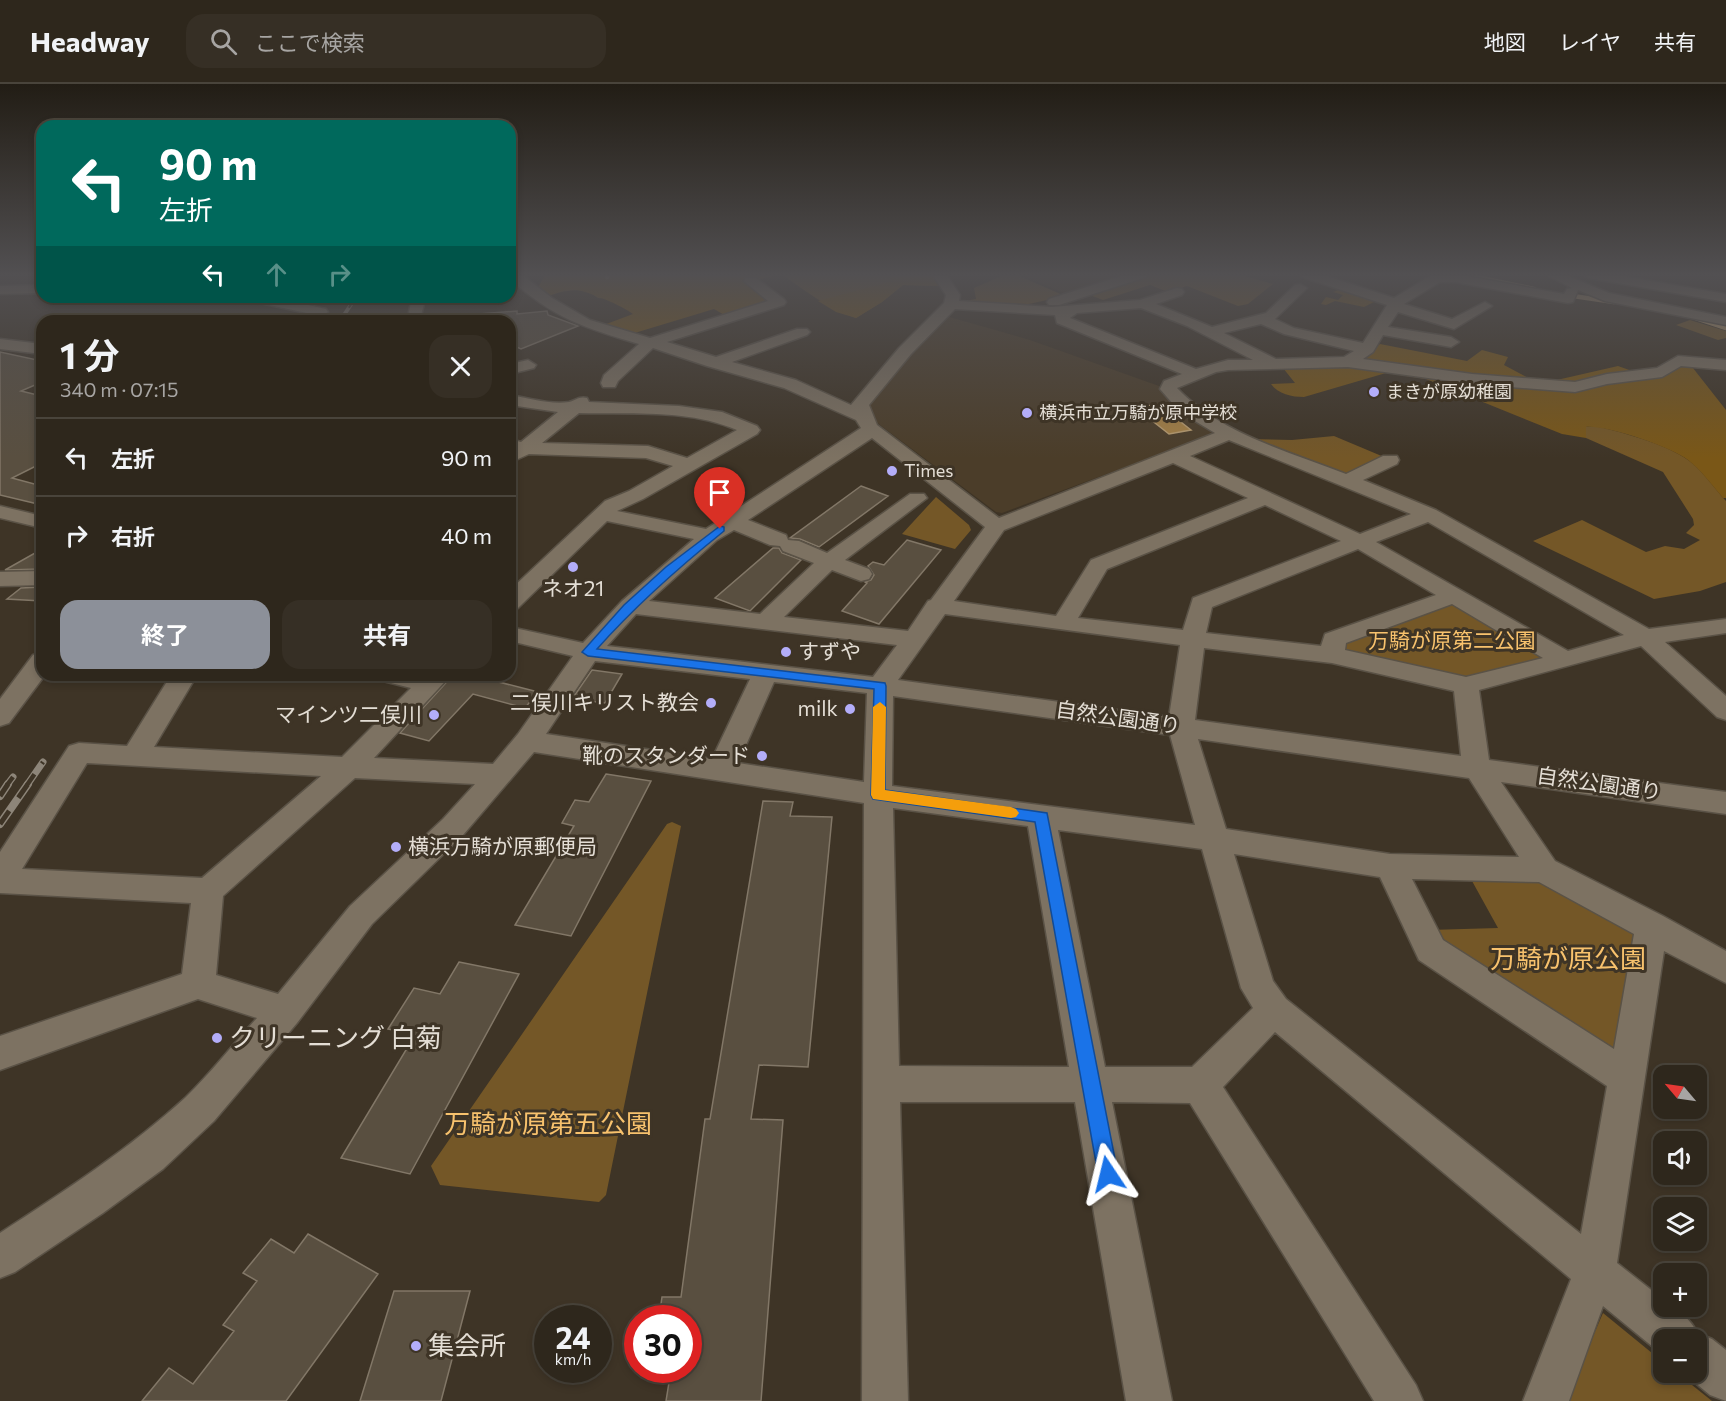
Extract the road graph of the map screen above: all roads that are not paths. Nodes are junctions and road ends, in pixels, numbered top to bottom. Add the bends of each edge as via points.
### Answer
1 (625, 335) edge
2 (674, 335) edge
3 (792, 335) edge
4 (923, 335) edge
5 (1100, 335) edge
6 (1218, 335) edge
7 (1305, 335) edge
8 (1376, 335) edge
9 (1411, 335) edge
10 (1450, 342) dead end
11 (650, 343) junction
12 (0, 344) edge
13 (36, 348) edge
14 (1367, 349) junction
15 (1348, 362) junction
16 (712, 363) junction
17 (1275, 364) junction
18 (528, 365) dead end
19 (1726, 365) edge
20 (516, 368) edge
21 (1195, 374) junction
22 (516, 401) edge
23 (573, 408) junction
24 (866, 423) junction
25 (1229, 434) junction
26 (518, 446) edge
27 (1174, 456) junction
28 (1390, 460) dead end
29 (689, 465) junction
30 (1346, 481) junction
31 (917, 498) dead end
32 (1265, 498) junction
33 (0, 512) edge
34 (602, 514) junction
35 (1429, 514) junction
36 (33, 520) edge
37 (741, 525) dead end
38 (997, 526) junction
39 (0, 531) edge
40 (710, 536) junction
41 (1359, 541) junction
42 (828, 562) junction
43 (861, 574) dead end
44 (36, 578) edge
45 (0, 579) edge
46 (1454, 596) junction
47 (516, 597) edge
48 (630, 606) junction
49 (936, 606) junction
50 (767, 622) junction
51 (1063, 624) junction
52 (1726, 626) edge
53 (516, 635) edge
54 (1645, 637) junction
55 (912, 639) junction
56 (1193, 639) junction
57 (588, 652) junction
58 (1332, 656) junction
59 (1565, 660) junction
60 (36, 669) edge
61 (765, 673) junction
62 (180, 681) edge
63 (431, 681) edge
64 (1466, 684) junction
65 (880, 686) junction
66 (1726, 710) edge
67 (0, 717) edge
68 (1181, 726) junction
69 (528, 741) junction
70 (135, 756) junction
71 (1476, 766) junction
72 (349, 767) junction
73 (721, 771) junction
74 (500, 775) junction
75 (878, 795) junction
76 (1726, 803) edge
77 (1041, 817) junction
78 (1213, 839) junction
79 (1390, 866) junction
80 (1544, 870) junction
81 (0, 879) edge
82 (208, 891) junction
83 (1652, 926) junction
84 (1726, 968) edge
85 (198, 984) junction
86 (1274, 1010) junction
87 (285, 1012) junction
88 (0, 1053) edge
89 (1627, 1078) junction
90 (1092, 1083) junction
91 (881, 1084) junction
92 (1200, 1085) junction
93 (0, 1257) edge
94 (1595, 1272) junction
95 (1665, 1329) edge
96 (1707, 1364) edge
97 (1726, 1379) edge
98 (885, 1401) edge
99 (1149, 1401) edge
100 (1400, 1401) edge
101 (1546, 1401) edge

1 - 11 street
2 - 11 street
3 - 16 street
4 - 24 street via 860,405
5 - 21 street
6 - 17 street
7 - 14 street
8 - 14 street
9 - 10 street
11 - 16 street
11 - 23 street via 607,385
12 - 13 street
14 - 15 street
15 - 17 street
15 - 19 street via 1472,379 1575,387 1662,372 1678,361
16 - 24 street via 790,384
17 - 21 street via 1228,365
18 - 20 street
21 - 25 street via 1168,389 1186,408
22 - 23 street
23 - 26 street
23 - 29 street via 679,411 722,417 751,430
24 - 38 street
24 - 40 street
25 - 27 street
25 - 30 street
26 - 29 street via 648,452
27 - 32 street
27 - 38 street
28 - 30 street
29 - 34 street
30 - 35 street
31 - 42 street
32 - 41 street
32 - 51 street via 1100,565
33 - 36 street
34 - 40 street
34 - 47 street
35 - 41 street
35 - 54 street
36 - 39 street
37 - 42 street
38 - 49 street
40 - 48 street
41 - 46 street
41 - 56 street via 1201,603
42 - 43 street
42 - 50 street
44 - 45 street
46 - 58 street via 1334,639
46 - 59 street
48 - 50 street
48 - 57 street
49 - 51 street
49 - 55 street
50 - 55 street
51 - 56 street
52 - 54 street
53 - 57 street, 自然公園通り
54 - 59 street
54 - 66 street
55 - 65 street
56 - 58 street
56 - 68 street
57 - 61 street, 自然公園通り
57 - 69 street
58 - 64 street
59 - 64 street
60 - 67 street
61 - 65 street, 自然公園通り
61 - 73 street
62 - 70 street
63 - 72 street
64 - 71 street
65 - 68 street, 自然公園通り
65 - 75 street
68 - 71 street, 自然公園通り
68 - 78 street
69 - 73 street
69 - 74 street
70 - 72 street
70 - 81 street via 79,753
71 - 76 street, 自然公園通り
71 - 80 street
72 - 74 street
72 - 82 street
73 - 75 street
74 - 87 street via 453,827 361,915
75 - 77 street
75 - 91 street
77 - 78 street
77 - 90 street
78 - 79 street
78 - 86 street via 1258,988
79 - 80 street
79 - 89 street via 1431,950
80 - 83 street
81 - 82 street
82 - 85 street
83 - 84 street
83 - 89 street
85 - 87 street
85 - 88 street
86 - 92 street
86 - 94 street
87 - 93 street via 201,1108 149,1155
89 - 94 street
90 - 91 street
90 - 92 street
90 - 99 street
91 - 98 street
92 - 100 street
94 - 95 street
94 - 101 street
96 - 97 street

